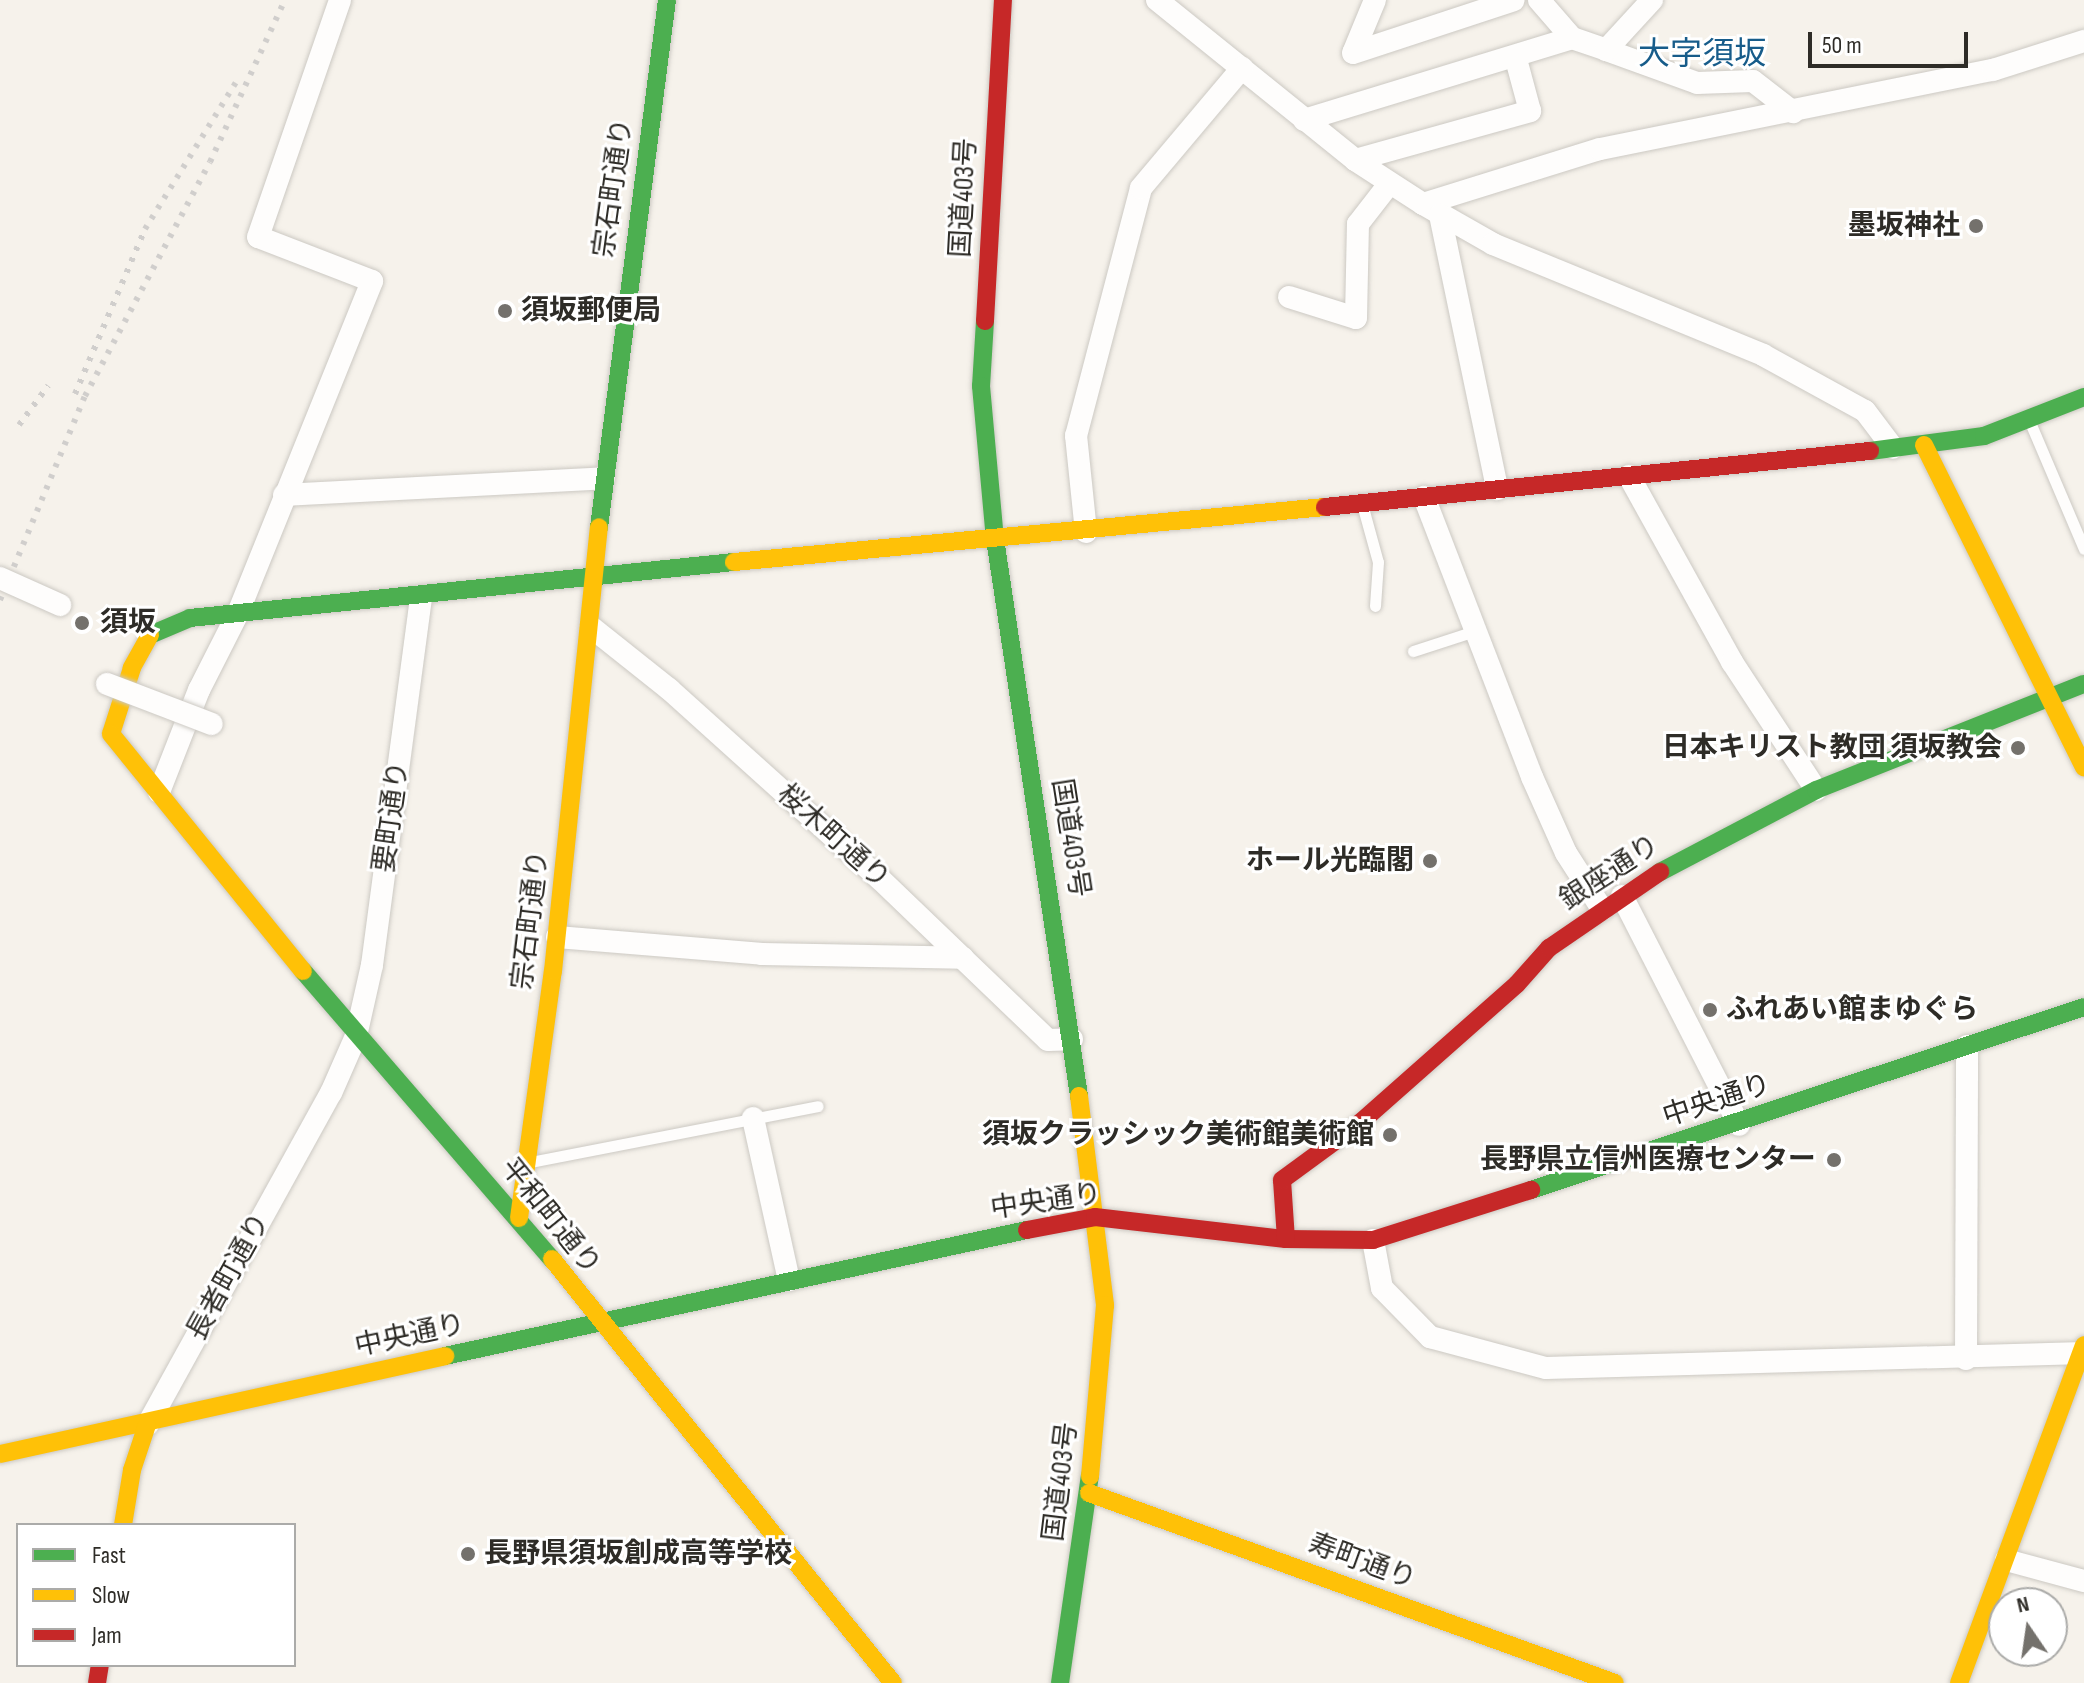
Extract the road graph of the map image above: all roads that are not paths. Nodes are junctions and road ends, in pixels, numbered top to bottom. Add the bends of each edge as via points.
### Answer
1 (340, 0) edge
2 (667, 0) edge
3 (1003, 0) edge
4 (1157, 0) edge
5 (1375, 0) edge
6 (1514, 0) edge
7 (1539, 0) edge
8 (1652, 0) edge
9 (1572, 38) junction
10 (2084, 41) edge
11 (1606, 50) junction
12 (1516, 59) junction
13 (1242, 68) junction
14 (1793, 112) junction
15 (1304, 120) junction
16 (1355, 160) junction
17 (1389, 184) junction
18 (1431, 209) junction
19 (1289, 297) dead end
20 (2084, 397) edge
21 (2029, 419) junction
22 (1924, 445) junction
23 (1893, 448) junction
24 (1629, 476) junction
25 (604, 478) junction
26 (1497, 489) junction
27 (284, 495) junction
28 (1424, 497) junction
29 (1362, 503) junction
30 (1086, 532) junction
31 (995, 539) junction
32 (2084, 549) edge
33 (594, 574) junction
34 (0, 578) edge
35 (421, 596) junction
36 (60, 605) dead end
37 (1375, 606) dead end
38 (238, 613) junction
39 (591, 627) junction
40 (1475, 631) junction
41 (1413, 651) dead end
42 (107, 684) dead end
43 (2084, 684) edge
44 (2049, 700) junction
45 (212, 724) dead end
46 (2084, 767) edge
47 (1816, 790) junction
48 (159, 792) junction
49 (1622, 896) junction
50 (1602, 909) junction
51 (557, 937) junction
52 (963, 958) junction
53 (2084, 1007) edge
54 (356, 1036) junction
55 (1072, 1039) junction
56 (1967, 1046) junction
57 (818, 1106) dead end
58 (753, 1118) junction
59 (1739, 1125) junction
60 (530, 1162) junction
61 (1095, 1217) junction
62 (519, 1218) junction
63 (1286, 1239) junction
64 (1373, 1240) junction
65 (789, 1280) junction
66 (599, 1323) junction
67 (2083, 1350) edge
68 (1966, 1359) junction
69 (147, 1425) junction
70 (0, 1454) edge
71 (1089, 1493) junction
72 (123, 1523) edge
73 (2006, 1560) junction
74 (2084, 1581) edge
75 (893, 1683) edge
76 (1060, 1683) edge
77 (1615, 1683) edge
78 (1959, 1683) edge

1 - 27 street via 258,237 372,281
2 - 25 main road, 宗石町通り
3 - 31 main road, 国道403号 via 981,386
4 - 13 street
5 - 6 street via 1353,53
7 - 9 street
8 - 11 street
9 - 11 street
9 - 12 street
10 - 14 street via 1993,70
11 - 14 street via 1697,83 1753,81
12 - 15 street
12 - 16 street via 1530,111
13 - 15 street
13 - 30 street via 1141,188 1076,436
14 - 18 street via 1600,149
15 - 16 street
16 - 17 street
17 - 18 street
17 - 19 street via 1358,224 1356,318
18 - 23 street via 1493,244 1763,355 1865,411
18 - 26 street
20 - 21 main road
21 - 22 main road via 1984,436
21 - 32 lane
22 - 23 main road
22 - 44 main road
23 - 24 main road
24 - 26 main road
24 - 47 street via 1732,662
25 - 27 street
25 - 33 main road, 宗石町通り
26 - 28 main road
27 - 38 street
28 - 29 main road
28 - 40 street
29 - 30 main road
29 - 37 lane via 1378,562
30 - 31 main road
31 - 33 main road
31 - 55 main road, 国道403号
33 - 35 main road
33 - 39 main road, 宗石町通り
34 - 36 street, bridge
35 - 38 main road
35 - 54 street, 要町通り via 372,965
38 - 48 street via 199,690
38 - 48 main road, 平和町通り via 190,618 149,635 126,682 111,734
39 - 51 main road, 宗石町通り
39 - 52 street, 桜木町通り via 669,689
40 - 41 lane
40 - 50 street via 1566,853
42 - 45 street, bridge
43 - 44 main road, 銀座通り
44 - 46 main road
44 - 47 main road, 銀座通り
47 - 49 main road, 銀座通り
48 - 54 main road, 平和町通り
49 - 50 main road, 銀座通り
49 - 59 street
50 - 63 main road, 銀座通り via 1549,948 1517,984 1361,1122 1282,1180
51 - 52 street via 762,954
51 - 60 main road, 宗石町通り
52 - 55 street, 桜木町通り via 1048,1040
53 - 56 main road, 中央通り
54 - 62 main road, 平和町通り
54 - 69 street, 長者町通り via 331,1093
55 - 61 main road, 国道403号
56 - 59 main road, 中央通り
56 - 68 street
57 - 58 lane
58 - 60 lane
58 - 65 street
59 - 64 main road, 中央通り
60 - 62 main road, 宗石町通り
61 - 63 main road, 中央通り
61 - 65 main road, 中央通り
61 - 71 main road, 国道403号 via 1105,1305
62 - 66 main road, 平和町通り
63 - 64 main road, 中央通り
64 - 68 street via 1382,1288 1430,1337 1546,1368
65 - 66 main road, 中央通り
66 - 69 main road, 中央通り
66 - 75 main road, 平和町通り
67 - 68 street
67 - 73 main road
69 - 70 main road, 中央通り
69 - 72 main road, 長者町通り via 132,1470
71 - 76 main road, 国道403号
71 - 77 main road, 寿町通り
73 - 74 street
73 - 78 main road

